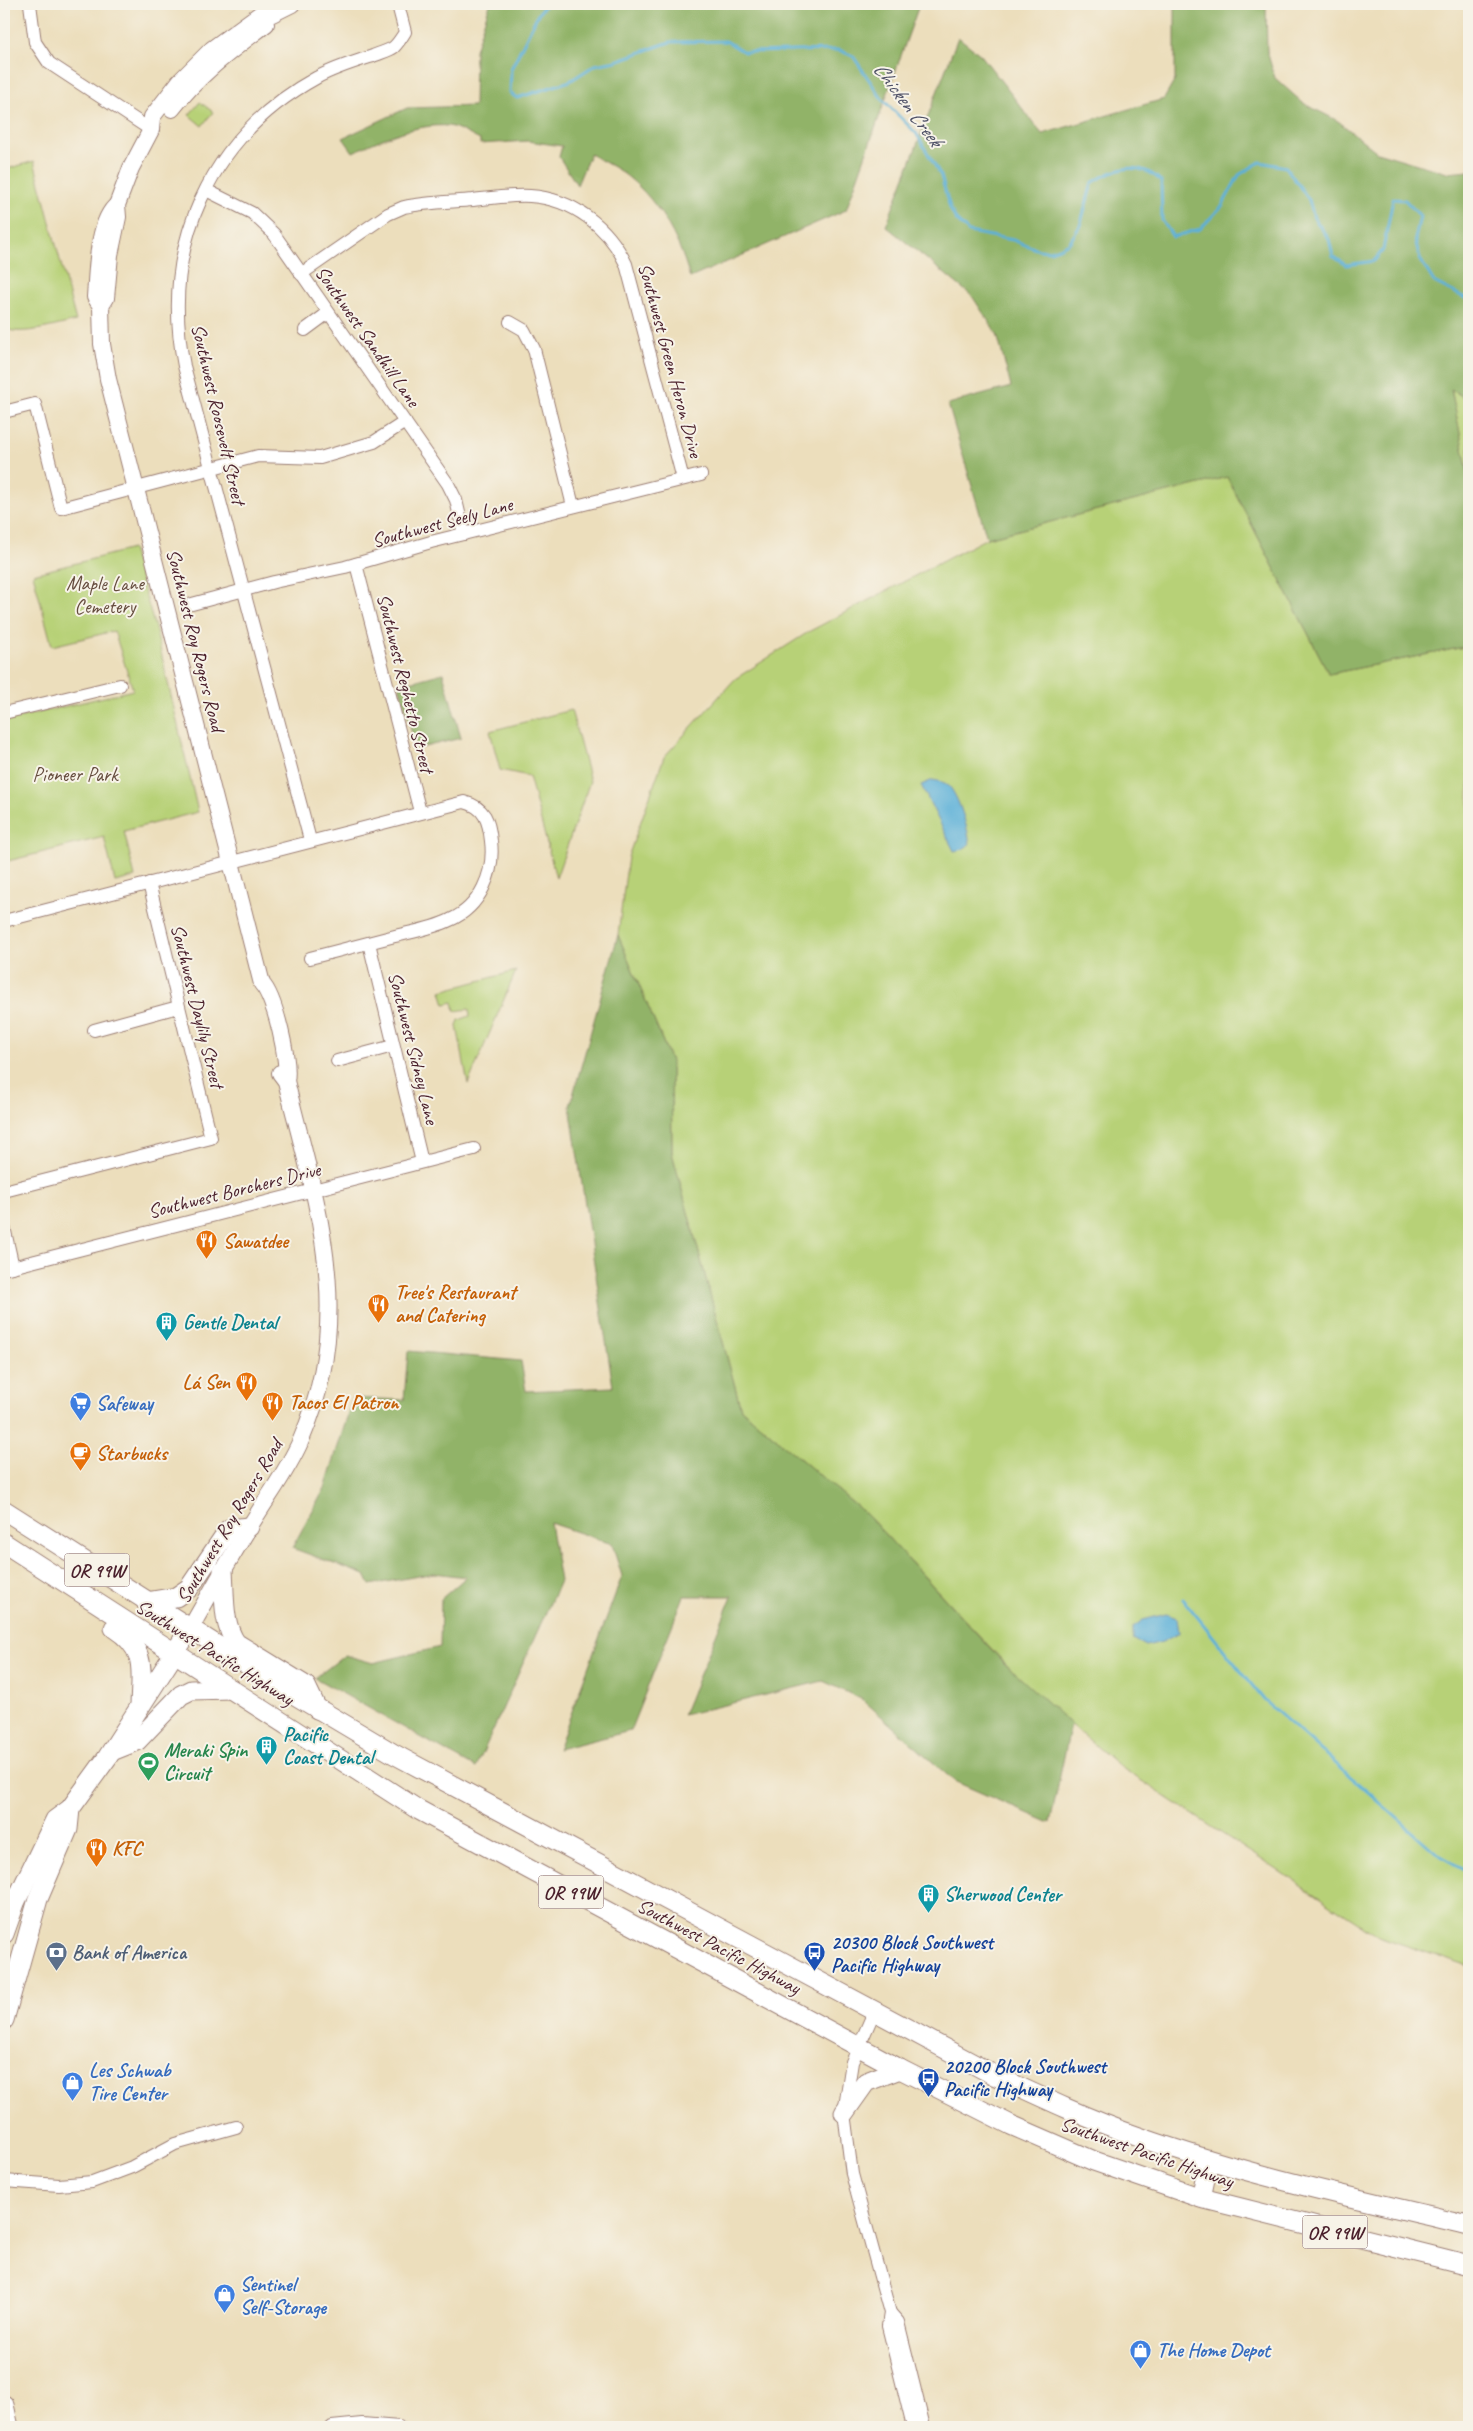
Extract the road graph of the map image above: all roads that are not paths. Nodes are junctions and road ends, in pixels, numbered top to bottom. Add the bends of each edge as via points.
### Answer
1 (30, 4) edge
2 (292, 4) edge
3 (398, 5) dead end
4 (151, 130) junction
5 (206, 190) junction
6 (301, 274) junction
7 (328, 314) junction
8 (510, 322) dead end
9 (305, 330) dead end
10 (4, 412) edge
11 (405, 422) junction
12 (211, 469) junction
13 (702, 475) dead end
14 (683, 479) junction
15 (136, 488) junction
16 (573, 506) junction
17 (464, 534) junction
18 (356, 564) junction
19 (244, 589) junction
20 (192, 604) dead end
21 (120, 684) dead end
22 (4, 713) edge
23 (420, 812) junction
24 (310, 840) junction
25 (231, 862) junction
26 (149, 882) junction
27 (4, 921) edge
28 (369, 943) junction
29 (310, 958) dead end
30 (178, 1007) junction
31 (94, 1030) dead end
32 (393, 1046) junction
33 (337, 1062) dead end
34 (474, 1148) dead end
35 (422, 1162) junction
36 (313, 1190) junction
37 (4, 1191) edge
38 (4, 1227) edge
39 (8, 1268) edge
40 (4, 1510) edge
41 (249, 1527) junction
42 (4, 1543) edge
43 (41, 1567) junction
44 (223, 1572) junction
45 (146, 1602) junction
46 (190, 1629) junction
47 (174, 1654) junction
48 (232, 1689) junction
49 (140, 1706) junction
50 (317, 1709) junction
51 (112, 1751) junction
52 (70, 1809) junction
53 (12, 1911) junction
54 (4, 1934) edge
55 (6, 2011) edge
56 (874, 2012) junction
57 (858, 2046) junction
58 (900, 2069) junction
59 (844, 2113) junction
60 (236, 2127) dead end
61 (1209, 2160) junction
62 (4, 2181) edge
63 (1201, 2198) junction
64 (1469, 2226) edge
65 (1469, 2265) edge
66 (890, 2312) junction
67 (4, 2405) edge
68 (9, 2427) edge
69 (332, 2427) edge
70 (399, 2427) edge
71 (913, 2427) edge
72 (924, 2427) edge

1 - 4 street via 35,42 49,63
2 - 4 main road, Southwest Roy Rogers Road via 272,14 266,24 226,53 200,77 161,124
3 - 5 street, Southwest Roosevelt Street via 405,32 393,48 320,76 278,103 246,130 221,162
4 - 15 main road, Southwest Roy Rogers Road via 116,205 108,212 99,252 95,296 100,306 106,371
5 - 6 street, Southwest Sandhill Lane via 259,218
5 - 12 street, Southwest Roosevelt Street via 194,214 184,248 177,291 177,318 184,366
6 - 7 street, Southwest Sandhill Lane
6 - 14 street, Southwest Green Heron Drive via 388,214 404,207 526,196 555,201 578,210 602,228 626,264
7 - 9 street
7 - 11 street, Southwest Sandhill Lane
8 - 16 street via 524,330 534,349
10 - 15 street via 35,404 61,508
11 - 12 street via 366,446 320,458 266,455
11 - 17 street, Southwest Sandhill Lane via 452,491
12 - 15 street
12 - 19 street, Southwest Roosevelt Street
13 - 14 street, Southwest Seely Lane
14 - 16 street, Southwest Seely Lane
15 - 25 main road, Southwest Roy Rogers Road
16 - 17 street, Southwest Seely Lane
17 - 18 street, Southwest Seely Lane
18 - 19 street, Southwest Seely Lane
18 - 23 street, Southwest Reghetto Street
19 - 20 street, Southwest Seely Lane
19 - 24 street, Southwest Roosevelt Street
21 - 22 street
23 - 24 street
23 - 28 street via 464,802 476,805 484,814 490,833 493,852 490,871 474,902 451,920
24 - 25 street
25 - 26 street
25 - 36 main road, Southwest Roy Rogers Road via 262,984 268,990 279,1031 288,1071 286,1081
26 - 27 street
26 - 30 street, Southwest Daylily Street
28 - 29 street
28 - 32 street, Southwest Sidney Lane
30 - 31 street
30 - 37 street, Southwest Daylily Street via 211,1138
32 - 33 street
32 - 35 street, Southwest Sidney Lane
34 - 35 street, Southwest Borchers Drive
35 - 36 street, Southwest Borchers Drive
36 - 39 street, Southwest Borchers Drive
36 - 41 main road, Southwest Roy Rogers Road via 328,1262 330,1289 322,1378 309,1421 292,1458
38 - 39 street
40 - 45 highway, Southwest Pacific Highway / OR 99W
41 - 44 main road, Southwest Roy Rogers Road
41 - 45 highway via 229,1529 197,1579 182,1593
42 - 43 highway, Southwest Pacific Highway / OR 99W
43 - 47 highway, Southwest Pacific Highway / OR 99W
43 - 49 highway via 46,1582 135,1644 140,1656
44 - 46 main road, Southwest Roy Rogers Road
44 - 50 highway via 231,1636 250,1653 306,1686
45 - 46 highway, Southwest Pacific Highway / OR 99W
46 - 47 highway
46 - 50 highway, Southwest Pacific Highway / OR 99W
47 - 48 highway, Southwest Pacific Highway / OR 99W
47 - 49 highway
48 - 51 highway via 191,1690 181,1694 137,1741
48 - 57 highway, Southwest Pacific Highway / OR 99W via 417,1809
49 - 51 highway
50 - 56 highway, Southwest Pacific Highway / OR 99W
51 - 52 highway
52 - 53 highway via 55,1820
52 - 55 highway via 68,1829 38,1899
53 - 54 highway
53 - 55 highway via 15,1931 6,1974
56 - 57 street
56 - 61 highway, Southwest Pacific Highway / OR 99W via 1056,2104 1140,2138
57 - 58 highway, Southwest Pacific Highway / OR 99W
57 - 59 street via 848,2080
58 - 59 highway via 866,2082
58 - 63 highway, Southwest Pacific Highway / OR 99W via 1053,2144
59 - 66 street via 852,2174
60 - 62 street via 175,2144 132,2167 92,2182 59,2185
61 - 63 highway
61 - 64 highway, Southwest Pacific Highway / OR 99W
63 - 65 highway, Southwest Pacific Highway / OR 99W
66 - 71 street via 888,2326
66 - 72 street via 898,2322
67 - 68 highway
69 - 70 street via 362,2424

